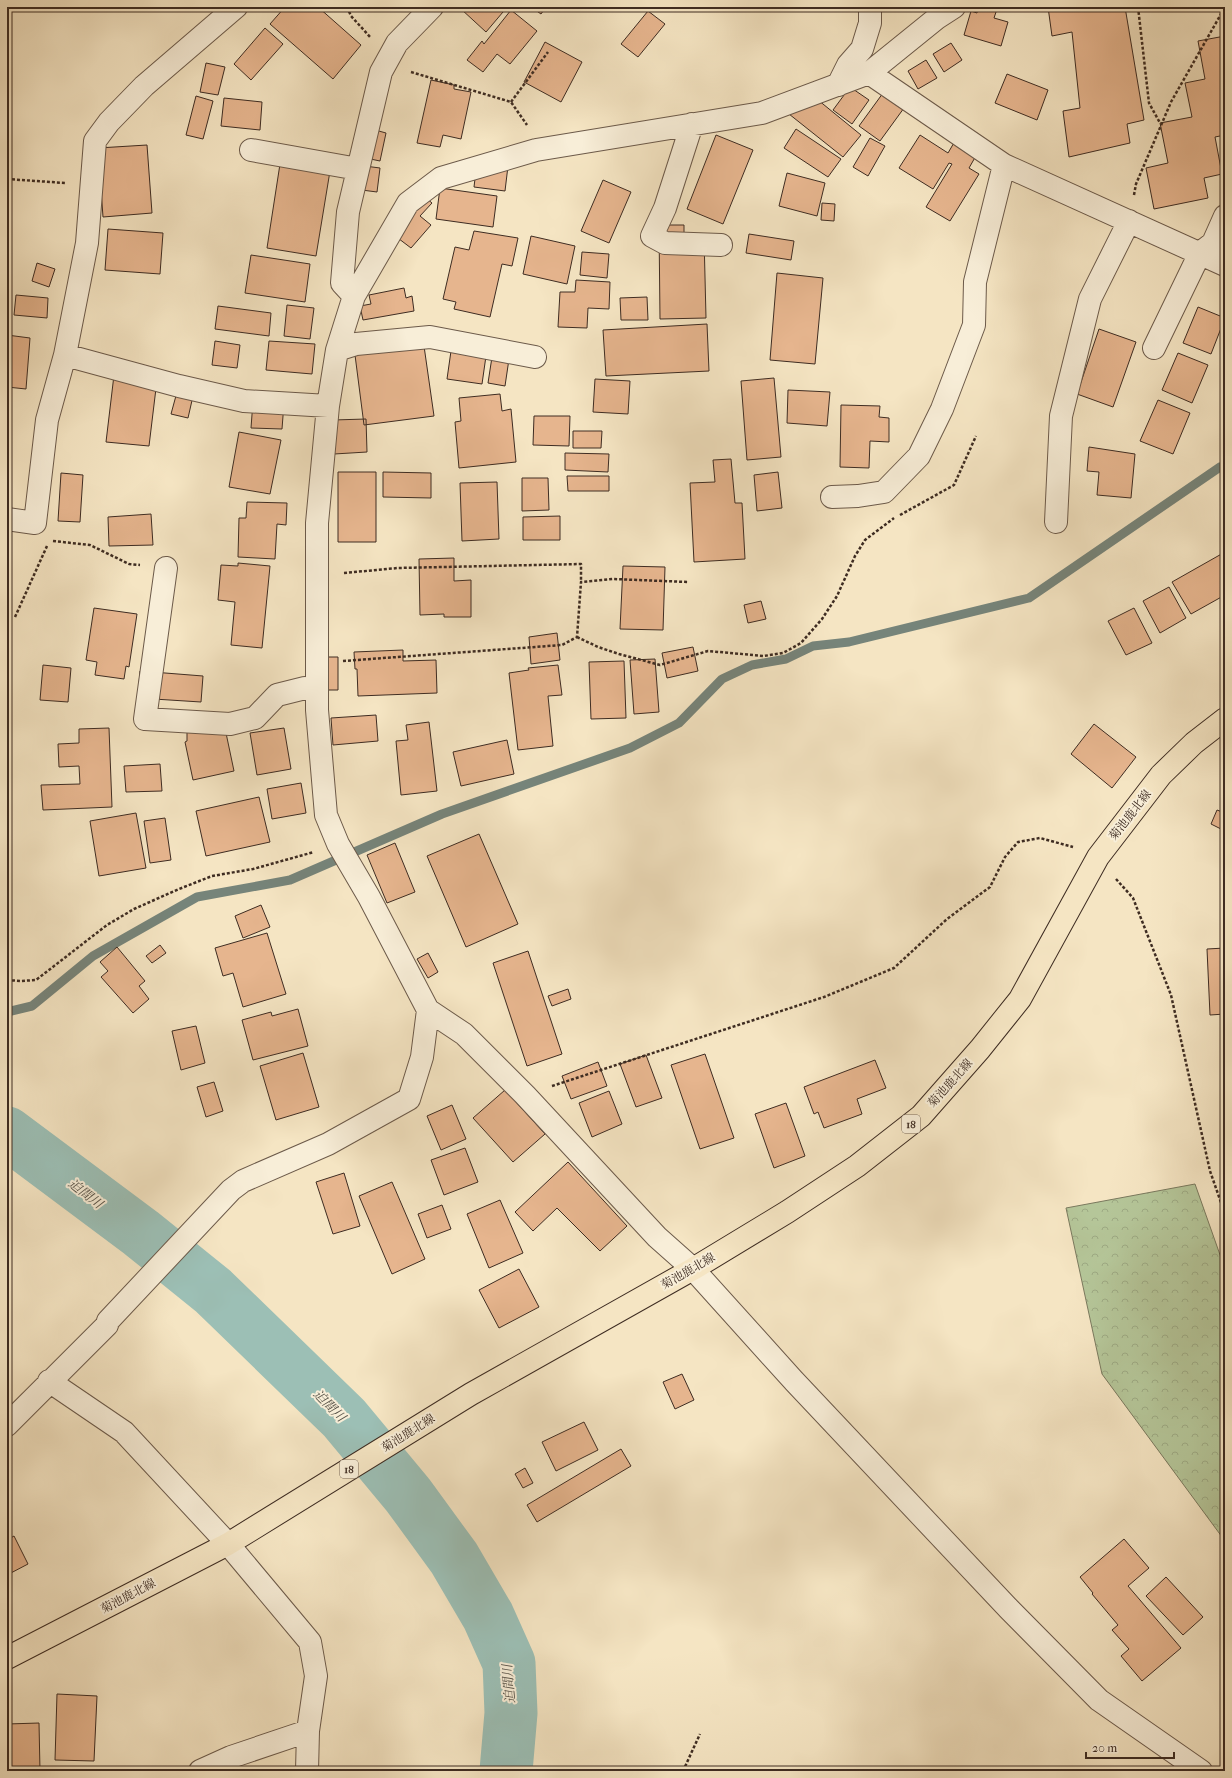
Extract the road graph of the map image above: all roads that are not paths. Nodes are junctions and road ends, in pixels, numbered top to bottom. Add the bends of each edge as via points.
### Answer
1 (236, 7) edge
2 (432, 7) edge
3 (870, 7) edge
4 (954, 7) edge
5 (869, 73) junction
6 (838, 85) junction
7 (692, 124) junction
8 (251, 150) dead end
9 (1004, 165) junction
10 (358, 169) junction
11 (1225, 216) edge
12 (1129, 221) junction
13 (721, 245) dead end
14 (1200, 253) junction
15 (1225, 265) edge
16 (354, 296) junction
17 (1154, 348) dead end
18 (337, 350) junction
19 (65, 355) junction
20 (535, 356) dead end
21 (328, 406) junction
22 (832, 497) dead end
23 (7, 519) edge
24 (1056, 522) dead end
25 (166, 568) road end
26 (317, 690) junction
27 (1225, 719) edge
28 (428, 1010) junction
29 (693, 1269) junction
30 (50, 1381) junction
31 (7, 1425) edge
32 (228, 1544) junction
33 (7, 1658) edge
34 (308, 1732) junction
35 (200, 1771) edge
36 (307, 1771) edge
37 (1201, 1771) edge

1 - 19 street via 144,86 109,122 95,141 87,243
2 - 10 street via 397,43 381,72
3 - 6 street via 870,23 862,49 848,65
4 - 5 street via 936,18
5 - 6 street
5 - 9 street
6 - 7 street via 762,113
7 - 13 street via 665,208 652,236 665,243
7 - 16 street via 543,148 442,178 408,203
8 - 10 street
9 - 12 street
9 - 22 street via 975,282 974,325 942,409 919,456 884,492
10 - 16 street via 348,212 342,283
11 - 14 street via 1213,243
12 - 14 street
12 - 24 street via 1090,299 1061,416
14 - 15 street
14 - 17 street
16 - 18 street
18 - 20 street via 356,344 430,337
18 - 21 street
19 - 21 street via 179,386 244,400
19 - 23 street via 47,420 35,523
21 - 26 street via 317,523
25 - 26 street via 145,719 230,724 255,718 277,695 306,688
26 - 28 street via 316,710 326,815 338,844
27 - 29 main road, 菊池鹿北線 / 18 via 1194,743 1161,775 1098,857 1020,998 980,1049 921,1116 857,1166
28 - 29 street via 464,1034 525,1095 657,1237
28 - 30 street via 422,1057 410,1099 328,1144 243,1181 231,1190 107,1325
29 - 32 main road, 菊池鹿北線 / 18 via 471,1394
29 - 37 street via 1008,1608 1099,1700
30 - 31 street
30 - 32 street via 124,1432
32 - 33 main road, 菊池鹿北線 / 18
32 - 34 street via 310,1642 316,1676
34 - 35 street via 231,1757
34 - 36 street

